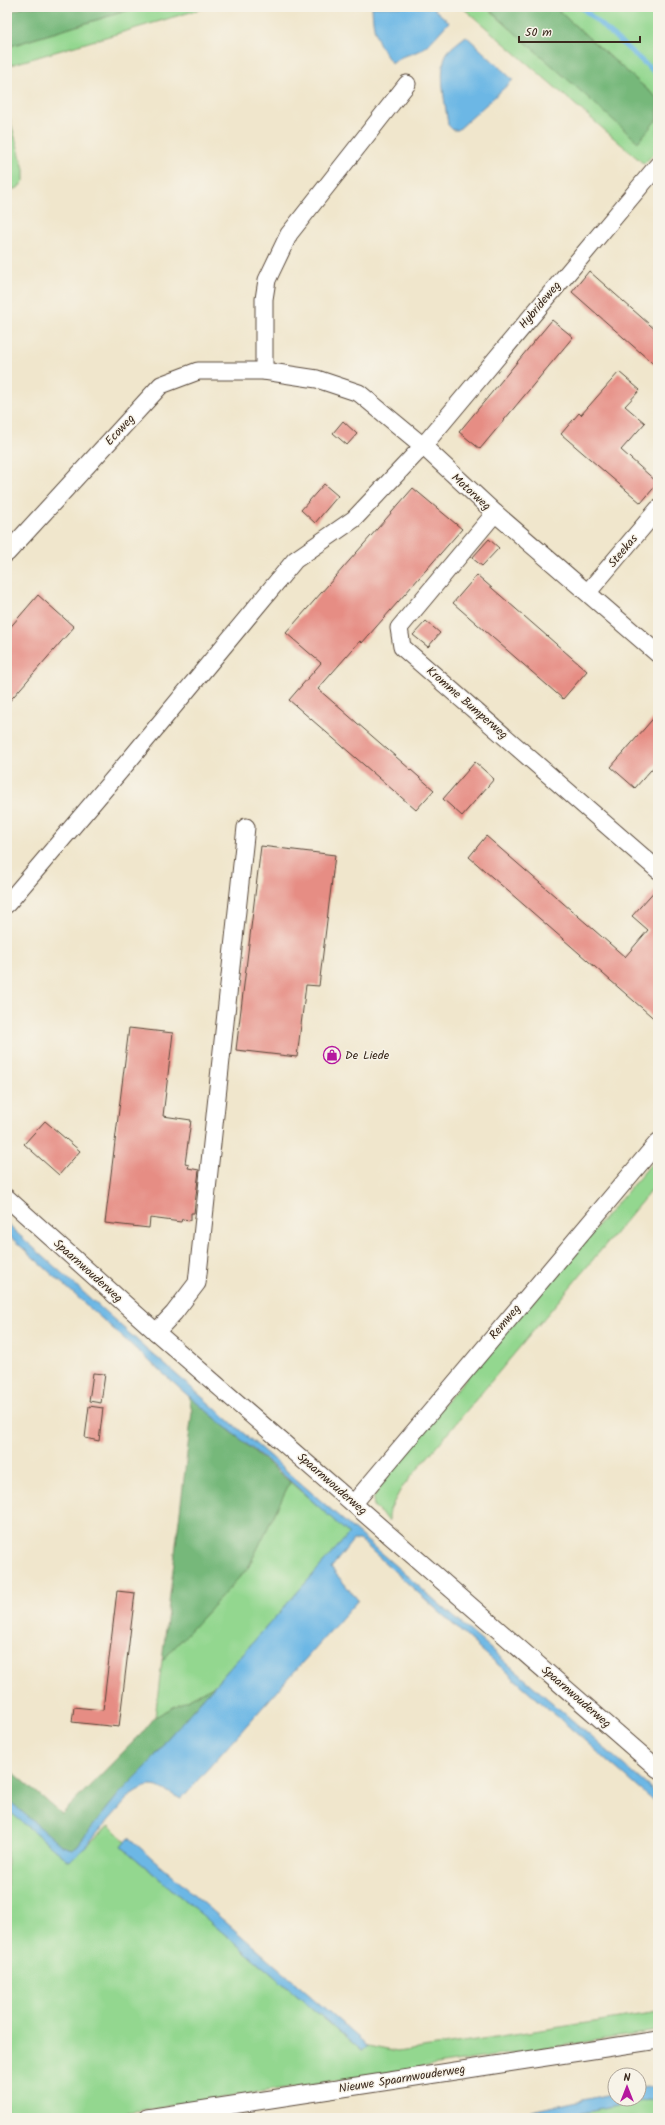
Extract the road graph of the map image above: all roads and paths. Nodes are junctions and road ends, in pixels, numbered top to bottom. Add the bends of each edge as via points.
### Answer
1 (407, 84) dead end
2 (658, 164) edge
3 (264, 371) junction
4 (422, 446) junction
5 (658, 509) edge
6 (495, 513) junction
7 (7, 553) edge
8 (588, 592) junction
9 (658, 654) edge
10 (246, 827) dead end
11 (658, 870) edge
12 (7, 904) edge
13 (658, 1142) edge
14 (7, 1198) edge
15 (156, 1332) junction
16 (354, 1503) junction
17 (658, 1769) edge
18 (658, 2040) edge
19 (147, 2118) edge

1 - 3 street via 289,234 267,280 264,299
2 - 4 street, Hybrideweg
3 - 4 street, Motorweg via 317,379 359,393
3 - 7 street, Ecoweg via 198,371 161,385
4 - 6 street, Motorweg
4 - 12 street, Hybrideweg via 354,518 295,560 132,758
5 - 8 street, Steekas
6 - 8 street, Motorweg
6 - 11 street, Kromme Bumperweg via 399,628 402,647
8 - 9 street, Motorweg
10 - 15 street via 198,1283
13 - 16 street, Remweg
14 - 15 street, Spaarnwouderweg
15 - 16 street, Spaarnwouderweg
16 - 17 street, Spaarnwouderweg
18 - 19 street, Nieuwe Spaarnwouderweg

